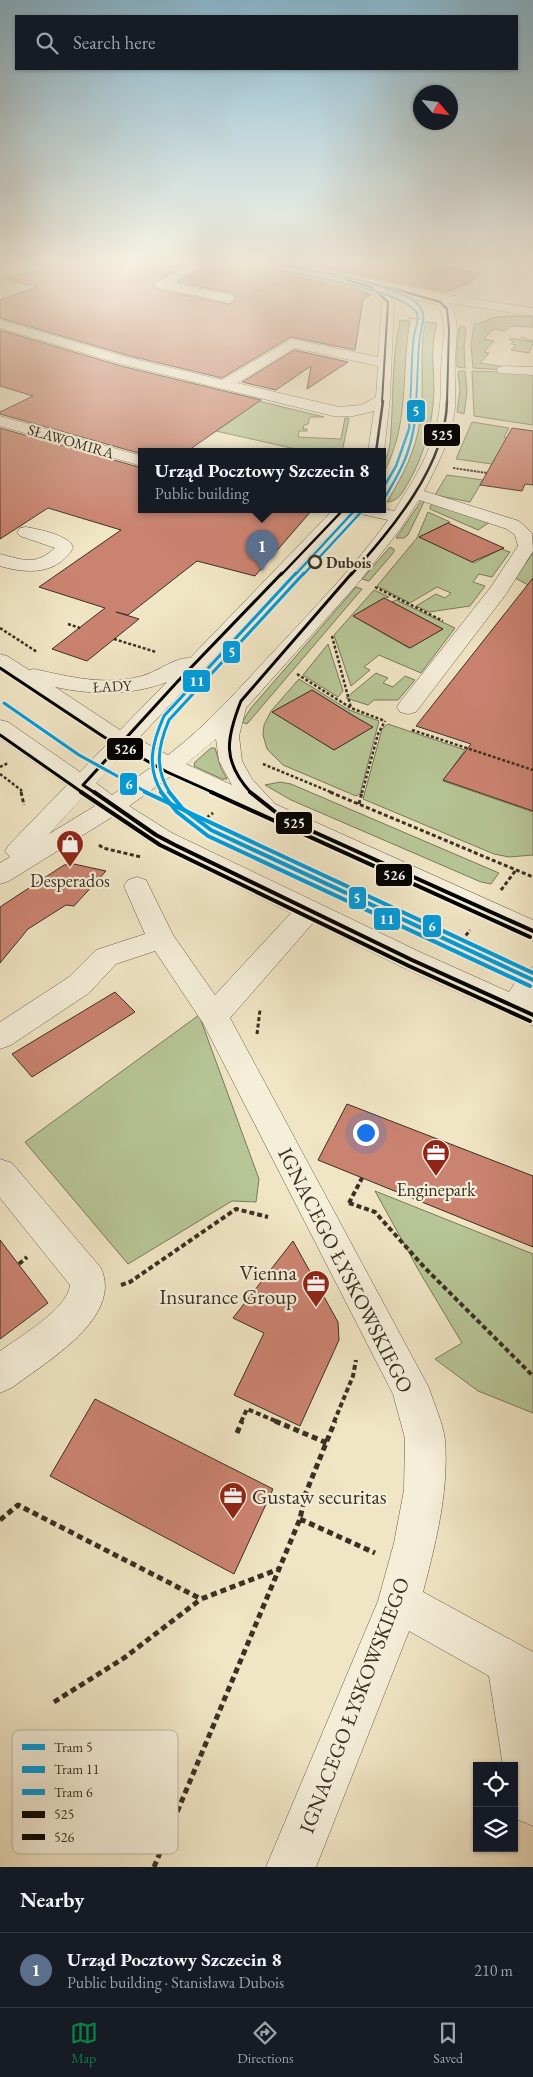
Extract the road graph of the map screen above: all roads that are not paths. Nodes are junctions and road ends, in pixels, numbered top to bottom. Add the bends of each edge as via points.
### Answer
1 (95, 352) edge
2 (277, 352) edge
3 (334, 352) edge
4 (386, 352) edge
5 (448, 352) edge
6 (385, 363) junction
7 (504, 370) dead end
8 (533, 371) edge
9 (224, 385) junction
10 (383, 398) junction
11 (0, 420) edge
12 (377, 448) edge
13 (138, 460) edge
14 (422, 495) junction
15 (340, 513) edge
16 (383, 513) edge
17 (399, 516) junction
18 (26, 532) dead end
19 (0, 560) edge
20 (214, 644) junction
21 (1, 661) edge
22 (240, 701) junction
23 (408, 707) dead end
24 (0, 728) edge
25 (123, 741) junction
26 (170, 766) junction
27 (82, 785) junction
28 (112, 806) junction
29 (283, 818) junction
30 (0, 868) edge
31 (0, 874) edge
32 (137, 886) dead end
33 (309, 910) junction
34 (533, 931) edge
35 (161, 939) junction
36 (533, 978) edge
37 (524, 1011) edge
38 (214, 1016) junction
39 (0, 1038) edge
40 (0, 1173) edge
41 (0, 1374) edge
42 (399, 1602) junction
43 (521, 1669) edge
44 (533, 1802) edge
45 (290, 1867) edge

1 - 9 street
2 - 9 street
3 - 6 street
4 - 6 street
5 - 14 street via 445,423
6 - 10 street
7 - 8 street
9 - 10 street via 337,412 371,407
10 - 12 street
11 - 13 street, SŁAWOMIRA
14 - 17 street
14 - 23 street via 513,525 524,533 527,540 526,552
15 - 20 street
16 - 17 street
17 - 22 street via 378,546
18 - 19 street via 58,542 65,546 63,551 49,563 35,567 17,566
20 - 21 street, ŁADY via 168,674 115,688 63,683
20 - 25 street
21 - 25 street, ŁADY
22 - 26 street via 210,734
22 - 29 street via 227,730 229,758 237,776 251,794
24 - 27 street
25 - 26 street, ŁADY
25 - 27 street
26 - 28 street
26 - 29 street, ŁADY
27 - 28 street
27 - 30 street
28 - 31 street
28 - 33 street via 163,839
29 - 34 street
32 - 35 street, IGNACEGO ŁYSKOWSKIEGO
33 - 37 street
33 - 38 street
35 - 38 street, IGNACEGO ŁYSKOWSKIEGO
35 - 39 street via 106,957 79,985
36 - 37 street
38 - 42 street, IGNACEGO ŁYSKOWSKIEGO via 410,1388 425,1438 424,1490 415,1543
40 - 41 street via 88,1280 87,1297 73,1318
42 - 43 street
42 - 45 street, IGNACEGO ŁYSKOWSKIEGO
43 - 44 street

